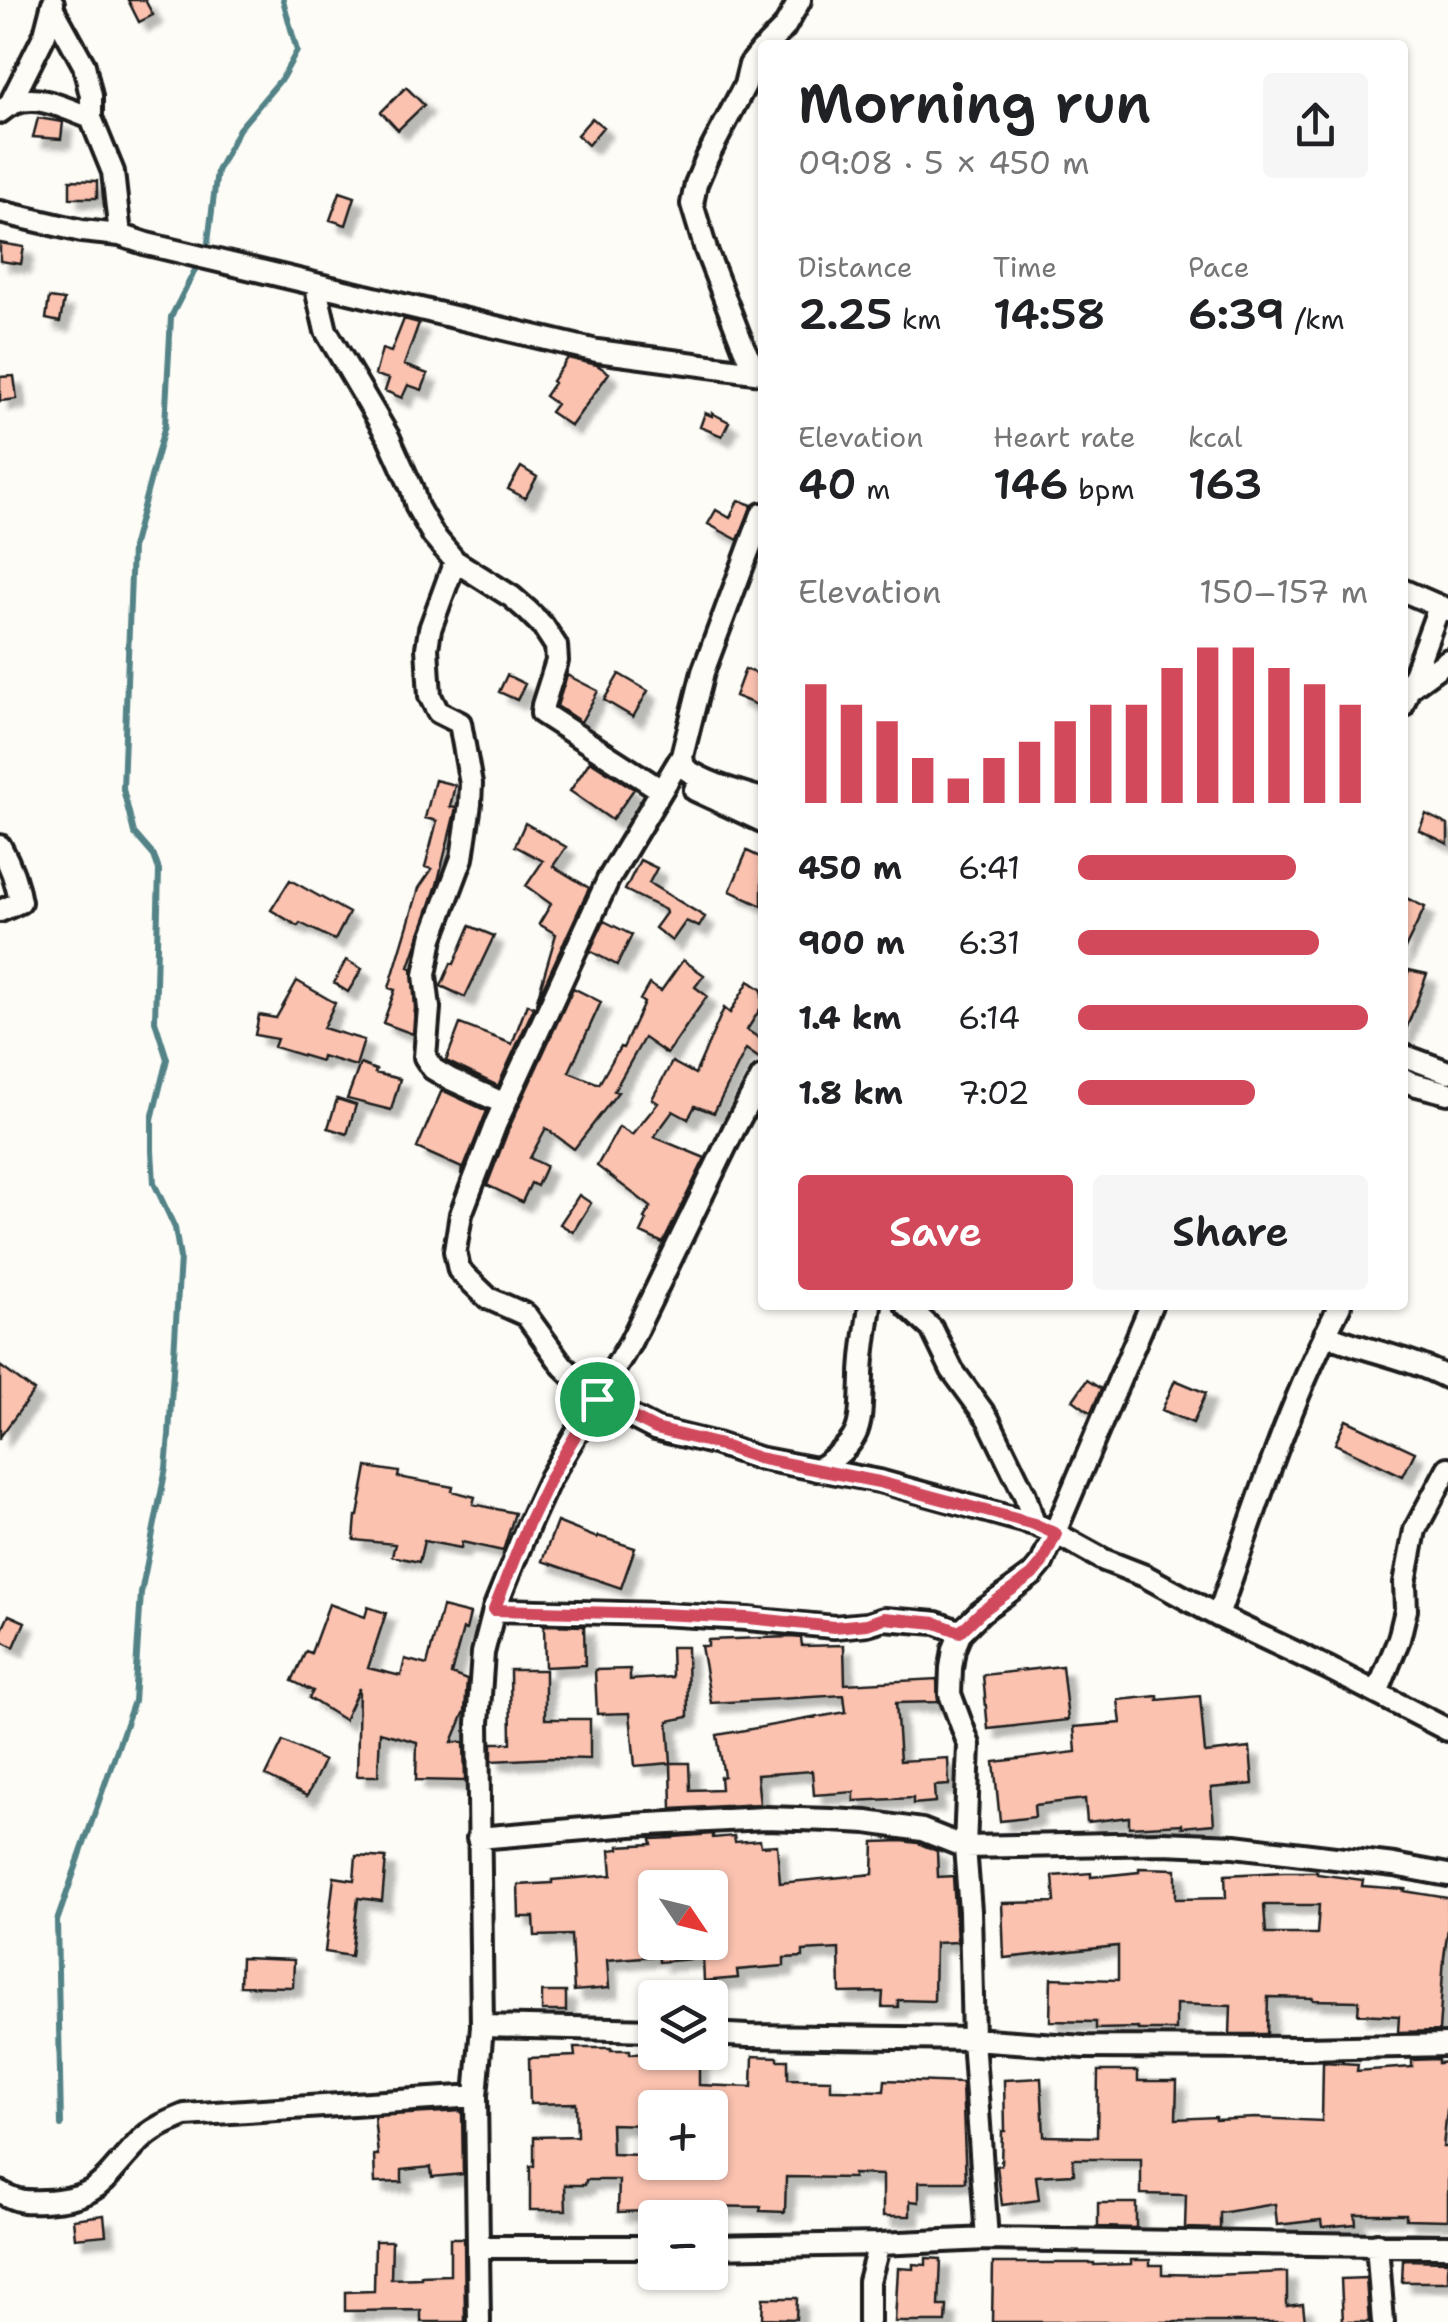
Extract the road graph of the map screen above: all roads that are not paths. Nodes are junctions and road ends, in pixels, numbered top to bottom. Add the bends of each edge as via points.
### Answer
1 (800, 0) edge
2 (53, 3) edge
3 (772, 40) edge
4 (758, 55) edge
5 (7, 99) edge
6 (91, 118) junction
7 (0, 212) edge
8 (120, 236) junction
9 (315, 284) junction
10 (758, 370) edge
11 (758, 373) edge
12 (758, 525) edge
13 (455, 561) junction
14 (1408, 593) edge
15 (1443, 609) edge
16 (1448, 660) edge
17 (1408, 693) edge
18 (1408, 696) edge
19 (683, 762) junction
20 (662, 790) junction
21 (758, 799) edge
22 (758, 819) edge
23 (0, 846) edge
24 (0, 911) edge
25 (1408, 1057) edge
26 (1448, 1072) edge
27 (1408, 1081) edge
28 (758, 1084) edge
29 (1448, 1093) edge
30 (505, 1104) junction
31 (869, 1310) edge
32 (911, 1310) edge
33 (1149, 1310) edge
34 (1337, 1310) edge
35 (1325, 1334) junction
36 (1448, 1378) edge
37 (597, 1399) junction
38 (1448, 1468) edge
39 (817, 1470) junction
40 (1034, 1524) junction
41 (1056, 1534) junction
42 (494, 1610) junction
43 (1218, 1616) junction
44 (960, 1632) junction
45 (1377, 1692) junction
46 (1448, 1730) edge
47 (478, 1838) junction
48 (965, 1847) junction
49 (1448, 1874) edge
50 (482, 2026) junction
51 (638, 2030) edge
52 (728, 2035) edge
53 (972, 2039) junction
54 (1448, 2044) edge
55 (476, 2096) junction
56 (0, 2192) edge
57 (987, 2240) junction
58 (878, 2244) junction
59 (1377, 2244) junction
60 (728, 2246) edge
61 (1448, 2246) edge
62 (479, 2247) junction
63 (638, 2247) edge
64 (480, 2322) edge
65 (869, 2322) edge
66 (1382, 2322) edge

1 - 3 street
2 - 5 street via 45,34
2 - 6 street via 84,65
4 - 10 street via 692,204
5 - 6 street via 40,101
6 - 8 street via 112,172
7 - 8 street
8 - 9 street
9 - 11 street via 597,352
9 - 13 street via 326,332 388,438 433,536
12 - 19 street via 703,672
13 - 20 street via 512,597 556,646 542,713
13 - 30 street via 430,630 430,696 438,712 460,724 472,784 462,858 425,975 425,1057 450,1079
14 - 15 street
15 - 17 street
16 - 18 street
19 - 20 street
19 - 21 street via 714,785
19 - 22 street via 685,782 698,792
20 - 30 street via 608,880
23 - 24 street via 17,878 20,902
25 - 26 street
27 - 29 street
28 - 37 street
30 - 37 street via 460,1214 459,1270 488,1298 526,1315
31 - 39 street via 862,1419 844,1452
32 - 40 street via 932,1329 988,1418
33 - 41 street
34 - 35 street
35 - 36 street
35 - 43 street via 1271,1462
37 - 39 street via 656,1429
37 - 42 street via 550,1478
38 - 45 street via 1414,1530 1406,1610
39 - 40 street
40 - 41 street
41 - 43 street
41 - 44 street via 1032,1575
42 - 44 street via 834,1627 884,1618
42 - 47 street via 480,1678
43 - 45 street
44 - 48 street via 950,1694 969,1745
45 - 46 street
47 - 48 street via 765,1818 867,1822 922,1830
47 - 50 street
48 - 49 street via 1236,1846
48 - 53 street
50 - 51 street
50 - 55 street
52 - 53 street
53 - 54 street via 1084,2047
53 - 57 street
55 - 56 street via 185,2116 140,2140 88,2193 19,2202
55 - 62 street
57 - 58 street
57 - 59 street
58 - 60 street
58 - 65 street via 868,2281
59 - 61 street
59 - 66 street
62 - 63 street
62 - 64 street

